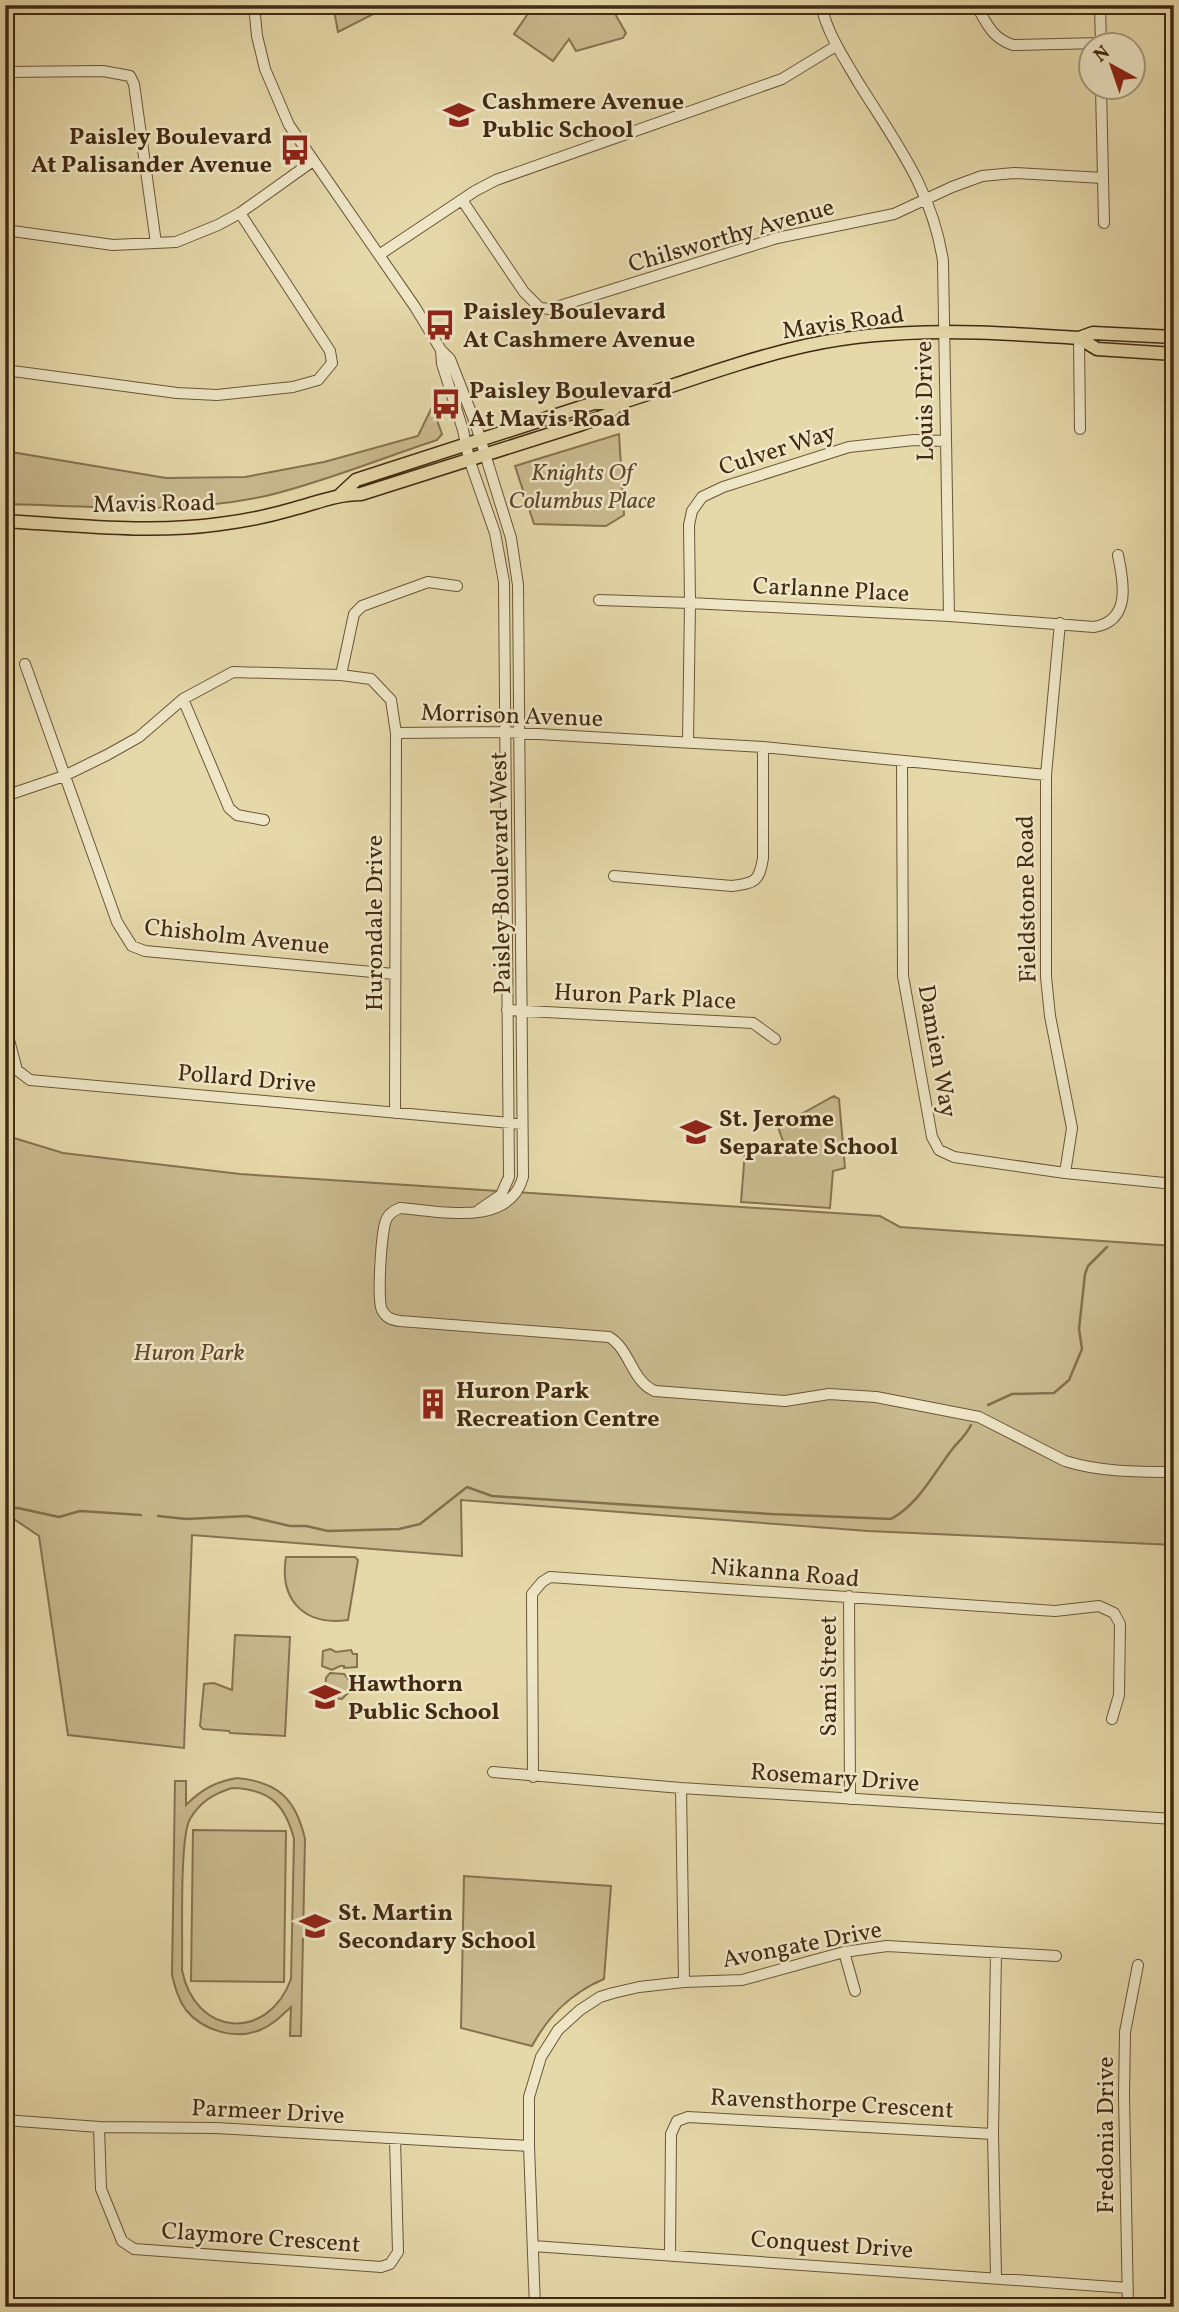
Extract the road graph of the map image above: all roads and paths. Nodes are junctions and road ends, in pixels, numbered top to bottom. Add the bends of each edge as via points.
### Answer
1 (254, 5) edge
2 (821, 5) edge
3 (976, 5) edge
4 (1100, 5) edge
5 (1101, 32) edge
6 (1078, 44) edge
7 (836, 46) junction
8 (5, 72) edge
9 (1101, 102) edge
10 (313, 161) junction
11 (1102, 178) junction
12 (928, 199) junction
13 (462, 200) junction
14 (240, 213) junction
15 (1104, 223) dead end
16 (5, 230) edge
17 (156, 243) junction
18 (379, 255) junction
19 (944, 332) junction
20 (1174, 334) edge
21 (1080, 338) junction
22 (441, 350) junction
23 (1174, 354) edge
24 (5, 370) edge
25 (620, 403) junction
26 (1080, 429) dead end
27 (479, 439) junction
28 (946, 441) junction
29 (466, 444) junction
30 (484, 455) junction
31 (469, 459) junction
32 (341, 494) junction
33 (5, 521) edge
34 (1118, 555) dead end
35 (457, 586) dead end
36 (599, 600) dead end
37 (690, 603) junction
38 (949, 616) junction
39 (1060, 623) junction
40 (25, 664) dead end
41 (341, 675) junction
42 (183, 699) junction
43 (505, 732) junction
44 (396, 733) junction
45 (520, 734) junction
46 (688, 742) junction
47 (763, 747) junction
48 (902, 761) junction
49 (1045, 775) junction
50 (65, 776) junction
51 (5, 796) edge
52 (264, 820) dead end
53 (614, 876) dead end
54 (394, 974) junction
55 (507, 1010) junction
56 (523, 1010) junction
57 (5, 1025) edge
58 (775, 1039) dead end
59 (395, 1113) junction
60 (508, 1124) junction
61 (522, 1125) junction
62 (1065, 1173) junction
63 (1174, 1184) edge
64 (475, 1212) junction
65 (1174, 1472) edge
66 (849, 1596) junction
67 (1112, 1719) dead end
68 (494, 1772) dead end
69 (533, 1777) junction
70 (681, 1788) junction
71 (850, 1799) junction
72 (1174, 1819) edge
73 (844, 1952) junction
74 (996, 1953) junction
75 (1056, 1956) dead end
76 (1138, 1965) dead end
77 (684, 1982) junction
78 (855, 1991) dead end
79 (5, 2120) edge
80 (99, 2127) junction
81 (993, 2134) junction
82 (395, 2139) junction
83 (528, 2146) junction
84 (533, 2246) junction
85 (670, 2254) junction
86 (996, 2277) junction
87 (1128, 2288) junction
88 (535, 2307) edge
89 (1128, 2307) edge

1 - 10 street, Paisley Boulevard West via 265,69 289,125
2 - 7 street, Louis Drive
3 - 6 street via 1001,41
4 - 5 street
7 - 12 street, Louis Drive
7 - 13 street via 782,79 525,169
8 - 17 street via 103,71 130,76
9 - 11 street
10 - 14 street
10 - 18 street, Paisley Boulevard West
11 - 12 street, Chilsworthy Avenue via 997,173
11 - 15 street
12 - 13 street, Chilsworthy Avenue via 894,215 777,239 550,309 540,308 524,292
12 - 19 street, Louis Drive via 943,261
13 - 18 street
14 - 17 street via 176,242
14 - 24 street via 330,351 332,363 318,380 216,395
16 - 17 street via 113,245
18 - 22 street, Paisley Boulevard West
19 - 21 main road, Mavis Road
19 - 25 main road, Mavis Road via 810,344
19 - 28 street, Louis Drive
20 - 21 main road, Mavis Road via 1093,333
21 - 23 main road, Mavis Road via 1097,349
21 - 26 street
22 - 27 street, Paisley Boulevard West via 461,384
22 - 29 street, Paisley Boulevard West
25 - 27 main road, Mavis Road via 594,403
25 - 30 main road, Mavis Road via 607,415
27 - 29 main road, Mavis Road
27 - 30 street, Paisley Boulevard West
28 - 37 street, Culver Way via 849,447 702,497 689,525
28 - 38 street, Louis Drive
29 - 31 street, Paisley Boulevard West
29 - 32 main road, Mavis Road via 356,480
30 - 31 main road, Mavis Road
30 - 45 street, Paisley Boulevard West via 515,557
31 - 32 main road, Mavis Road via 361,494
31 - 43 street, Paisley Boulevard West via 502,568
32 - 33 main road, Mavis Road via 271,515 187,528
34 - 39 street, Carlanne Place via 1125,586 1114,620 1094,627
35 - 41 street via 428,582 362,606 354,614
36 - 37 street, Carlanne Place
37 - 38 street, Carlanne Place
37 - 46 street, Culver Way
38 - 39 street, Carlanne Place
39 - 49 street, Fieldstone Road
40 - 50 street
41 - 42 street, Morrison Avenue via 233,672
41 - 44 street, Morrison Avenue via 371,679 384,691 391,700
42 - 50 street, Morrison Avenue via 139,737
42 - 52 street via 229,808 236,815
43 - 44 street, Morrison Avenue
43 - 45 street, Morrison Avenue
43 - 55 street, Paisley Boulevard West
44 - 54 street, Hurondale Drive
45 - 46 street, Morrison Avenue
45 - 56 street, Paisley Boulevard West
46 - 47 street, Morrison Avenue
47 - 48 street, Morrison Avenue
47 - 53 street via 763,858 761,874 751,884
48 - 49 street, Morrison Avenue
48 - 62 street, Damien Way via 903,976 932,1137 939,1150 954,1157
49 - 62 street, Fieldstone Road via 1046,977 1072,1128
50 - 51 street, Morrison Avenue
50 - 54 street, Chisholm Avenue via 117,922 132,946 145,951
54 - 59 street, Hurondale Drive
55 - 56 street, Huron Park Place
55 - 60 street, Paisley Boulevard West
56 - 58 street, Huron Park Place via 752,1023
56 - 61 street, Paisley Boulevard West
57 - 59 street, Pollard Drive via 17,1070 30,1080
59 - 60 street, Pollard Drive
60 - 61 street, Pollard Drive
60 - 64 street, Paisley Boulevard West via 508,1184 501,1195
61 - 64 street, Paisley Boulevard West via 523,1172 518,1190 500,1208
62 - 63 street, Damien Way
64 - 65 street, Paisley Boulevard West via 400,1208 387,1218 379,1298 387,1317 601,1335 614,1340 644,1384 655,1391 789,1401 829,1394 876,1397 979,1417 1079,1466
66 - 67 street, Nikanna Road via 1055,1611 1109,1609 1119,1624 1119,1695
66 - 69 street, Nikanna Road via 550,1577 532,1594
66 - 71 street, Sami Street
68 - 69 street, Rosemary Drive
69 - 70 street, Rosemary Drive
70 - 71 street, Rosemary Drive
70 - 77 street
71 - 72 street, Rosemary Drive
73 - 74 street, Avongate Drive via 887,1946
73 - 77 street, Avongate Drive via 742,1980
73 - 78 street
74 - 75 street, Avongate Drive
74 - 81 street
76 - 87 street, Fredonia Drive via 1125,2032
77 - 83 street, Avongate Drive via 600,1997 558,2030 541,2057 532,2084
79 - 80 street, Parmeer Drive
80 - 82 street, Parmeer Drive via 216,2128
80 - 82 street, Claymore Crescent via 101,2189 122,2241 134,2249 381,2267 390,2264 398,2252
81 - 85 street, Ravensthorpe Crescent via 688,2117 677,2121 671,2134
81 - 86 street
82 - 83 street, Parmeer Drive
83 - 84 street, Avongate Drive
84 - 85 street, Conquest Drive
84 - 88 street, Avongate Drive
85 - 86 street, Conquest Drive
86 - 87 street, Conquest Drive
87 - 89 street, Fredonia Drive

